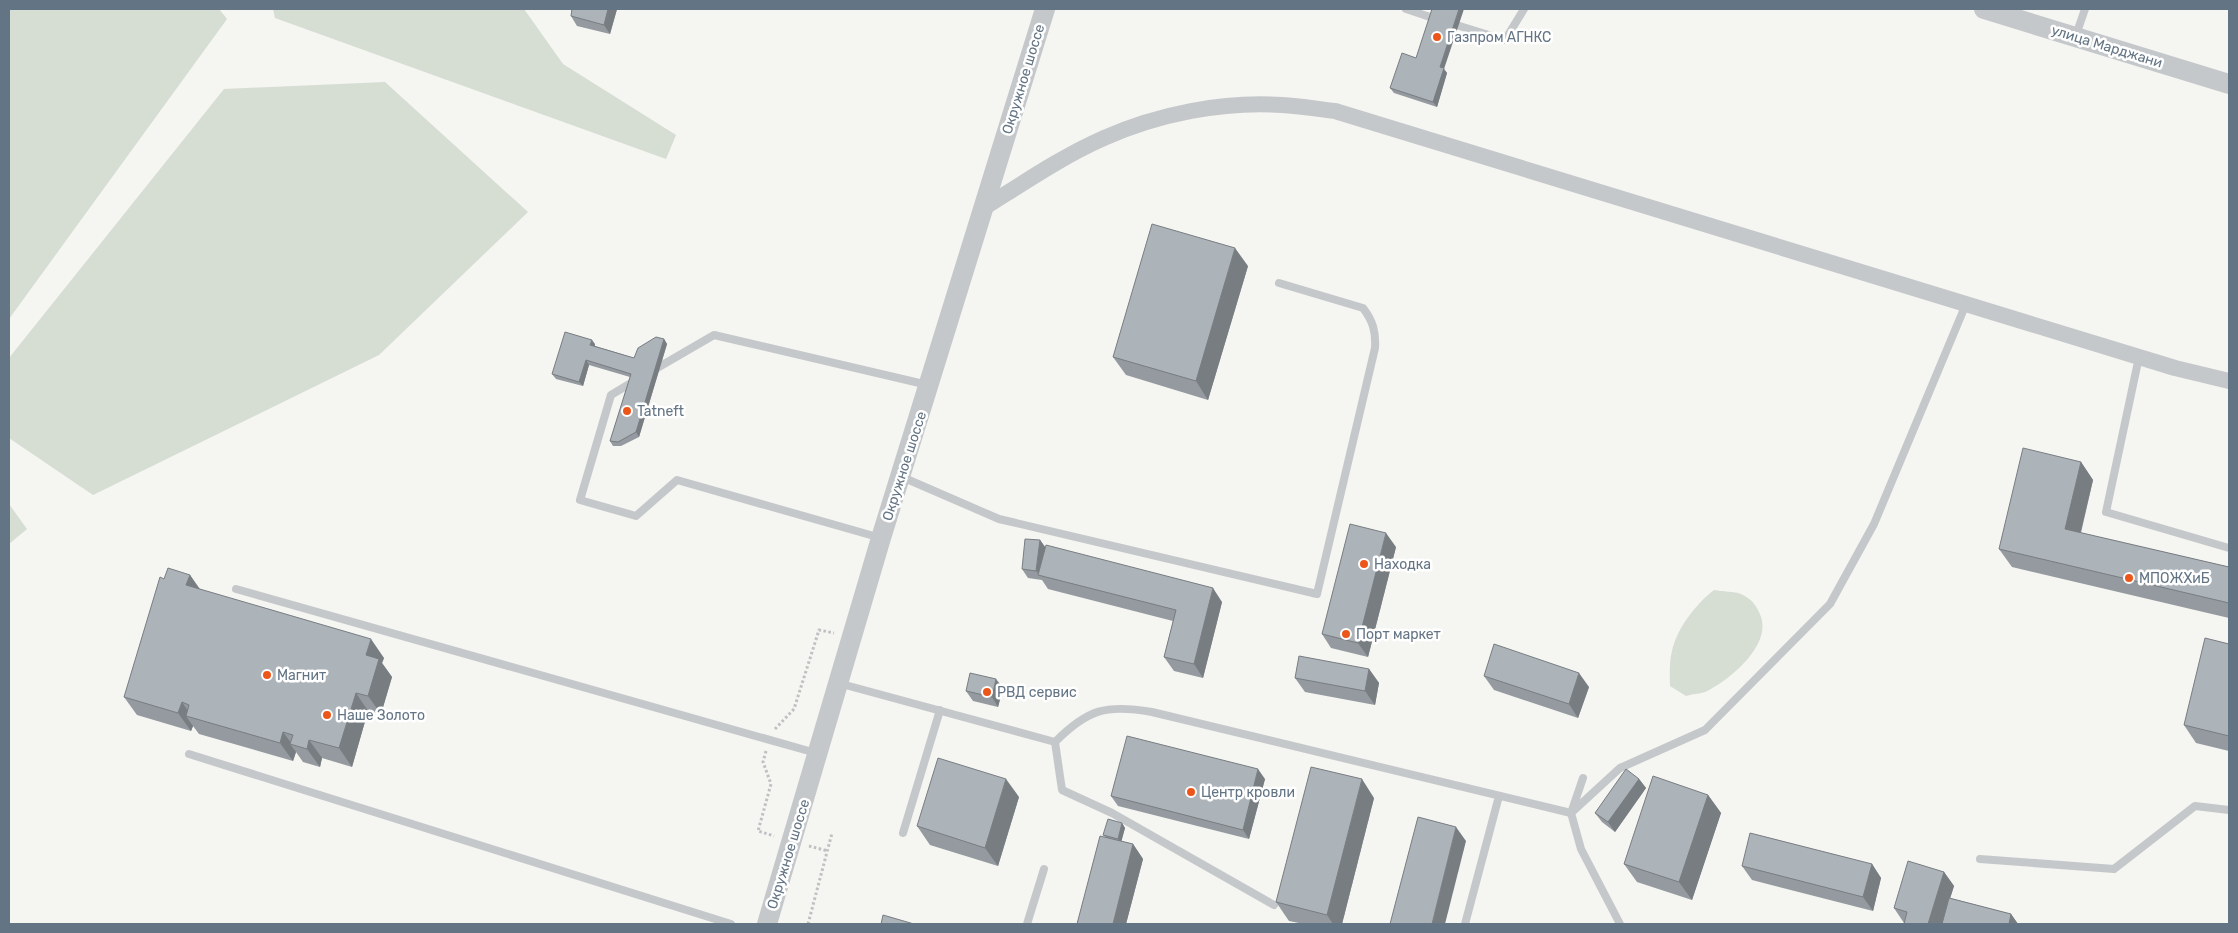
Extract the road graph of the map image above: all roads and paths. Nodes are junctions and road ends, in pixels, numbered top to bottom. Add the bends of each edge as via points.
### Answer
1 (1045, 9) edge
2 (1405, 9) edge
3 (1524, 9) edge
4 (1984, 9) edge
5 (2085, 9) edge
6 (2076, 37) junction
7 (2229, 84) edge
8 (982, 208) junction
9 (1279, 283) dead end
10 (1966, 304) junction
11 (2139, 357) junction
12 (2229, 381) edge
13 (930, 386) junction
14 (900, 476) junction
15 (881, 538) junction
16 (2229, 548) edge
17 (236, 589) dead end
18 (838, 683) junction
19 (940, 710) junction
20 (1055, 742) junction
21 (190, 754) dead end
22 (818, 754) junction
23 (1583, 778) dead end
24 (1500, 796) junction
25 (2229, 810) edge
26 (1571, 813) junction
27 (832, 833) dead end
28 (903, 834) dead end
29 (1980, 859) dead end
30 (1044, 869) dead end
31 (1274, 904) dead end
32 (731, 924) edge
33 (767, 924) edge
34 (808, 924) edge
35 (1027, 924) edge
36 (1465, 924) edge
37 (1620, 924) edge

1 - 8 street, Окружное шоссе
2 - 3 lane via 1505,40
4 - 6 street, улица Марджани
5 - 6 lane
6 - 7 street, улица Марджани
8 - 10 street via 1104,138 1167,116 1223,107 1280,105 1335,111
8 - 13 street, Окружное шоссе
9 - 14 lane via 1363,308 1376,335 1317,594 998,519
10 - 11 street
10 - 26 lane via 1874,524 1830,604 1705,730 1620,768
11 - 12 street
11 - 16 lane via 2106,512
13 - 14 street, Окружное шоссе
13 - 15 lane via 714,335 611,395 580,500 636,516 677,480
14 - 15 street, Окружное шоссе
15 - 18 street, Окружное шоссе
17 - 22 lane
18 - 19 lane
18 - 22 street, Окружное шоссе
19 - 20 lane
19 - 28 lane
20 - 24 lane via 1090,714 1129,708
20 - 31 lane via 1062,790 1112,813
21 - 32 lane
22 - 33 street, Окружное шоссе
23 - 26 lane
24 - 26 lane
24 - 36 lane
25 - 29 lane via 2195,806 2114,870
26 - 37 lane via 1581,849
27 - 34 path
30 - 35 lane

